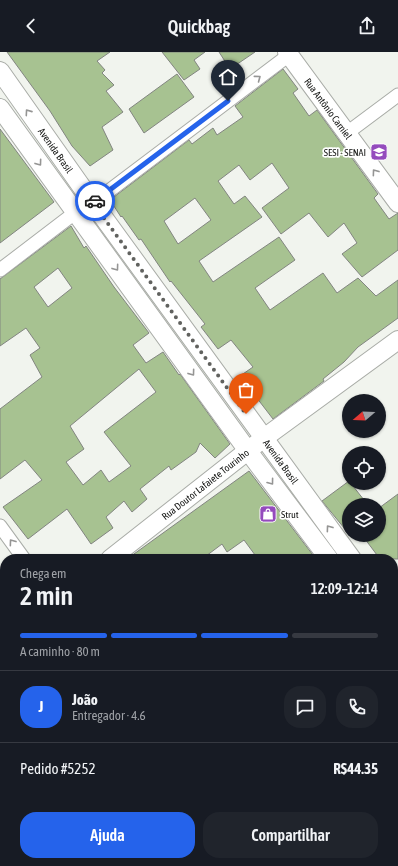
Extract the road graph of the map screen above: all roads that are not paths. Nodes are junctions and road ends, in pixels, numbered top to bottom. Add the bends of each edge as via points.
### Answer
1 (288, 53) edge
2 (0, 72) edge
3 (398, 95) edge
4 (0, 108) edge
5 (347, 133) junction
6 (93, 203) junction
7 (398, 203) edge
8 (76, 212) junction
9 (0, 270) edge
10 (398, 340) edge
11 (264, 438) junction
12 (248, 451) junction
13 (0, 526) edge
14 (20, 554) edge
15 (116, 554) edge
16 (324, 554) edge
17 (348, 554) edge

1 - 5 main road, Rua Antônio Carniel
6 -> 1 street
6 -> 2 main road, Avenida Brasil
3 - 5 street
4 -> 8 main road, Avenida Brasil
7 -> 5 main road, Rua Antônio Carniel
6 - 11 main road, Avenida Brasil
8 - 9 street
8 -> 12 main road, Avenida Brasil
10 - 11 main road, Rua Doutor Lafaiete Tourinho
11 - 12 main road, Rua Doutor Lafaiete Tourinho
17 -> 11 main road, Avenida Brasil
12 - 15 main road, Rua Doutor Lafaiete Tourinho
12 -> 16 main road, Avenida Brasil
14 -> 13 street

